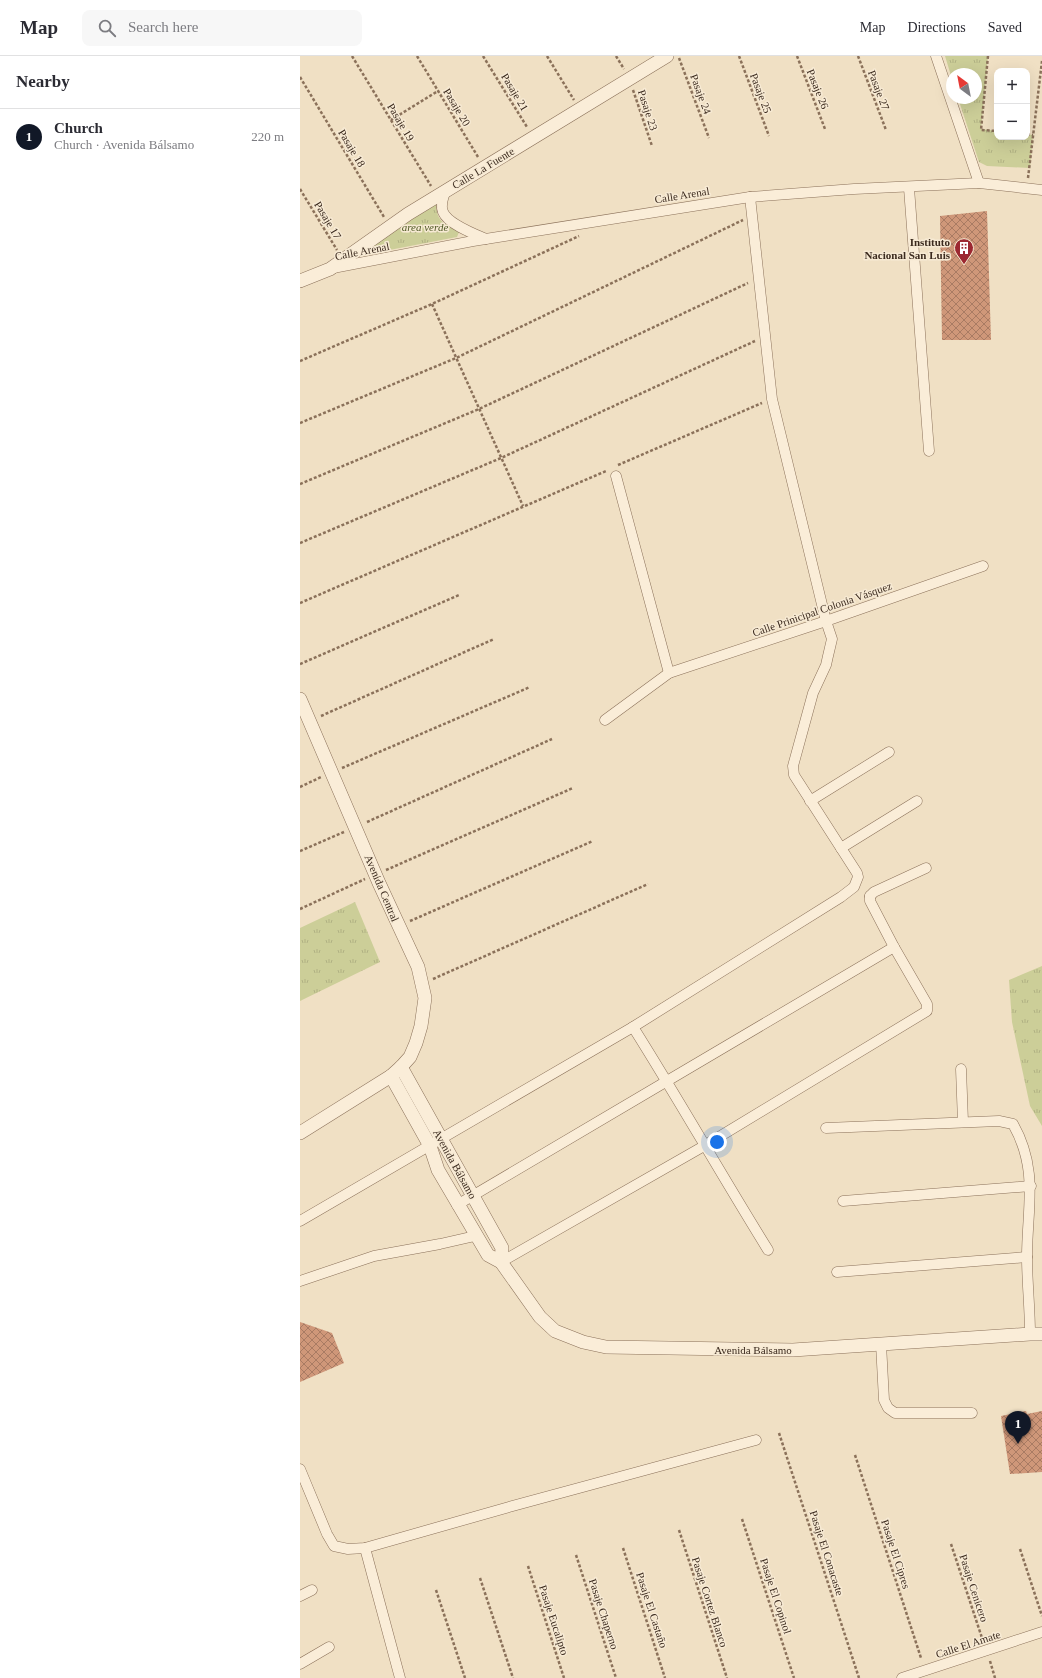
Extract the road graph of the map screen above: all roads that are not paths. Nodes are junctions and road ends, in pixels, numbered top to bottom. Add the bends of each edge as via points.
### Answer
1 (667, 56) edge
2 (936, 56) edge
3 (979, 183) junction
4 (909, 188) junction
5 (1042, 190) edge
6 (441, 193) junction
7 (750, 197) junction
8 (486, 239) junction
9 (330, 269) junction
10 (300, 281) edge
11 (929, 450) dead end
12 (615, 470) road end
13 (983, 566) dead end
14 (826, 621) junction
15 (669, 673) junction
16 (300, 699) edge
17 (605, 720) dead end
18 (889, 752) dead end
19 (810, 801) junction
20 (917, 801) dead end
21 (840, 848) junction
22 (926, 868) dead end
23 (854, 888) junction
24 (870, 896) junction
25 (894, 947) junction
26 (633, 1027) junction
27 (401, 1067) junction
28 (960, 1070) dead end
29 (391, 1076) junction
30 (667, 1081) junction
31 (963, 1122) junction
32 (826, 1128) dead end
33 (300, 1133) edge
34 (441, 1140) junction
35 (430, 1146) junction
36 (704, 1146) junction
37 (1031, 1186) junction
38 (472, 1195) junction
39 (842, 1202) dead end
40 (456, 1204) junction
41 (300, 1221) edge
42 (475, 1236) junction
43 (768, 1250) dead end
44 (1027, 1257) junction
45 (501, 1262) junction
46 (837, 1272) dead end
47 (300, 1281) edge
48 (1036, 1334) edge
49 (881, 1344) junction
50 (972, 1413) dead end
51 (756, 1440) dead end
52 (301, 1473) edge
53 (365, 1548) junction
54 (312, 1590) dead end
55 (300, 1596) edge
56 (1042, 1632) edge
57 (329, 1648) dead end
58 (300, 1664) edge
59 (400, 1678) edge
60 (902, 1678) edge

1 - 6 street, Calle La Fuente
2 - 3 street
3 - 4 street, Calle Arenal
3 - 5 street, Calle Arenal
4 - 7 street, Calle Arenal via 854,189
4 - 11 street
6 - 8 street via 443,211 447,219
6 - 9 street, Calle La Fuente
7 - 8 street, Calle Arenal
7 - 14 street via 772,400
8 - 9 street, Calle Arenal
9 - 10 street, Calle La Fuente
12 - 15 street
13 - 14 street, Calle Prinicipal Colonia Vásquez
14 - 15 street, Calle Prinicipal Colonia Vásquez
14 - 19 street via 832,639 826,665 812,693 793,766 794,775
15 - 17 street, Calle Prinicipal Colonia Vásquez
16 - 27 street, Avenida Central via 418,967 425,998 421,1026 410,1057
18 - 19 street
19 - 21 street
20 - 21 street
21 - 23 street via 858,877
22 - 24 street
23 - 24 street
23 - 26 street
24 - 25 street via 870,901
25 - 30 street
25 - 36 street via 927,1004 927,1011
26 - 30 street
26 - 34 street
27 - 29 street, Avenida Central
27 - 34 street, Avenida Bálsamo
28 - 31 street
29 - 33 street, Avenida Central
29 - 35 street, Avenida Bálsamo
30 - 36 street
30 - 38 street
31 - 32 street
31 - 37 street via 999,1121 1013,1124 1020,1137
34 - 35 street
34 - 38 street, Avenida Bálsamo
35 - 40 street, Avenida Bálsamo via 438,1170
35 - 41 street
36 - 43 street
36 - 45 street
37 - 39 street
37 - 44 street
38 - 40 street
38 - 45 street, Avenida Bálsamo via 502,1248
40 - 42 street, Avenida Bálsamo
42 - 45 street, Avenida Bálsamo via 488,1256
42 - 47 street via 374,1256
44 - 46 street
44 - 48 street
45 - 49 street, Avenida Bálsamo via 540,1317 555,1331 583,1342 606,1347 793,1350
48 - 49 street, Avenida Bálsamo
49 - 50 street via 884,1400 888,1408 895,1413
51 - 53 street
52 - 53 street via 334,1546 348,1549
53 - 59 street
54 - 55 street
56 - 60 street, Calle El Amate
57 - 58 street

